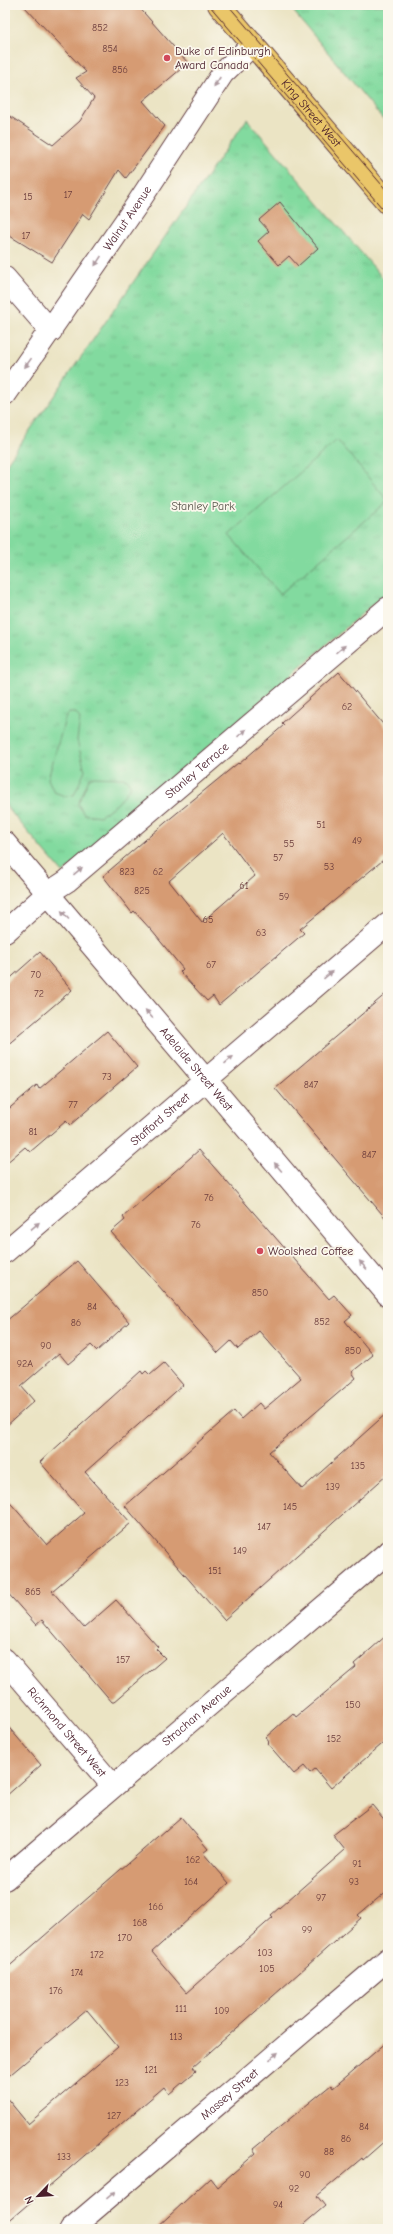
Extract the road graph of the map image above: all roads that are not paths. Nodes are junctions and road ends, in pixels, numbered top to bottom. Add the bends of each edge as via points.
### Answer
1 (219, 5) edge
2 (253, 44) junction
3 (388, 203) edge
4 (5, 278) edge
5 (51, 331) junction
6 (5, 395) edge
7 (388, 608) edge
8 (5, 843) edge
9 (47, 894) junction
10 (388, 924) edge
11 (5, 932) edge
12 (206, 1081) junction
13 (5, 1252) edge
14 (388, 1295) edge
15 (388, 1552) edge
16 (5, 1660) edge
17 (113, 1786) junction
18 (5, 1879) edge
19 (388, 1959) edge
20 (76, 2224) edge

1 - 2 main road, King Street West
2 - 3 main road, King Street West
2 -> 5 street, Walnut Avenue via 223,74
4 - 5 street
5 -> 6 street, Walnut Avenue
9 -> 7 street, Stanley Terrace via 73,876
8 - 9 street, Adelaide Street West
9 - 11 street, Stanley Terrace
12 -> 9 street, Adelaide Street West
12 -> 10 street, Stafford Street
13 -> 12 street, Stafford Street
14 -> 12 street, Adelaide Street West
15 - 17 street, Strachan Avenue
16 - 17 street, Richmond Street West
17 - 18 street, Strachan Avenue
20 -> 19 street, Massey Street

